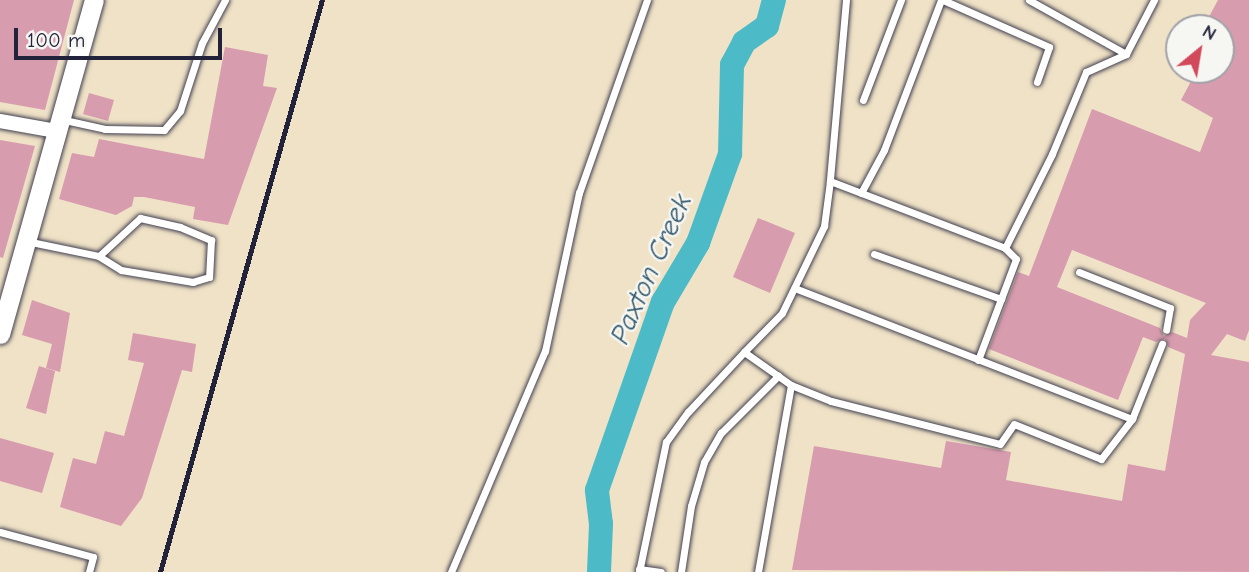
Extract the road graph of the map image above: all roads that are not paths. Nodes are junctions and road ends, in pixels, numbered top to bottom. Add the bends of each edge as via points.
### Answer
1 (94, 0) edge
2 (225, 0) edge
3 (647, 0) edge
4 (846, 0) edge
5 (901, 0) edge
6 (942, 0) edge
7 (1029, 0) edge
8 (1154, 0) edge
9 (1126, 54) junction
10 (1037, 82) dead end
11 (863, 100) dead end
12 (0, 121) edge
13 (58, 125) junction
14 (830, 181) junction
15 (860, 192) junction
16 (26, 241) junction
17 (1005, 248) junction
18 (874, 254) dead end
19 (99, 256) junction
20 (1079, 272) dead end
21 (794, 288) junction
22 (1001, 299) junction
23 (1166, 330) dead end
24 (0, 334) edge
25 (1162, 344) dead end
26 (744, 352) junction
27 (978, 360) junction
28 (778, 376) junction
29 (792, 385) junction
30 (1132, 419) junction
31 (0, 532) edge
32 (639, 570) edge
33 (89, 572) edge
34 (451, 572) edge
35 (661, 572) edge
36 (681, 572) edge
37 (758, 572) edge

1 - 13 main road
2 - 13 lane via 202,43 180,111 164,131
3 - 34 lane via 579,193 545,351
4 - 14 lane
5 - 11 lane
6 - 10 lane via 1049,47
6 - 15 lane via 884,150
7 - 9 lane
8 - 9 lane
9 - 17 lane via 1086,72
12 - 13 street
13 - 16 main road
14 - 15 lane
14 - 21 lane via 824,226
15 - 17 lane
16 - 19 lane
16 - 24 main road
17 - 22 lane via 1016,260
18 - 22 lane
19 - 19 lane via 140,218 211,240 209,277 193,282 121,270
20 - 23 lane via 1170,308
21 - 26 lane via 782,313
21 - 27 lane
22 - 27 lane
25 - 30 lane
26 - 28 lane
26 - 32 lane via 666,442
27 - 30 lane
28 - 29 lane
28 - 36 lane via 721,433 704,462 691,506
29 - 30 lane via 831,401 1000,444 1014,424 1101,459
29 - 37 lane
31 - 33 lane via 93,557
32 - 35 lane

